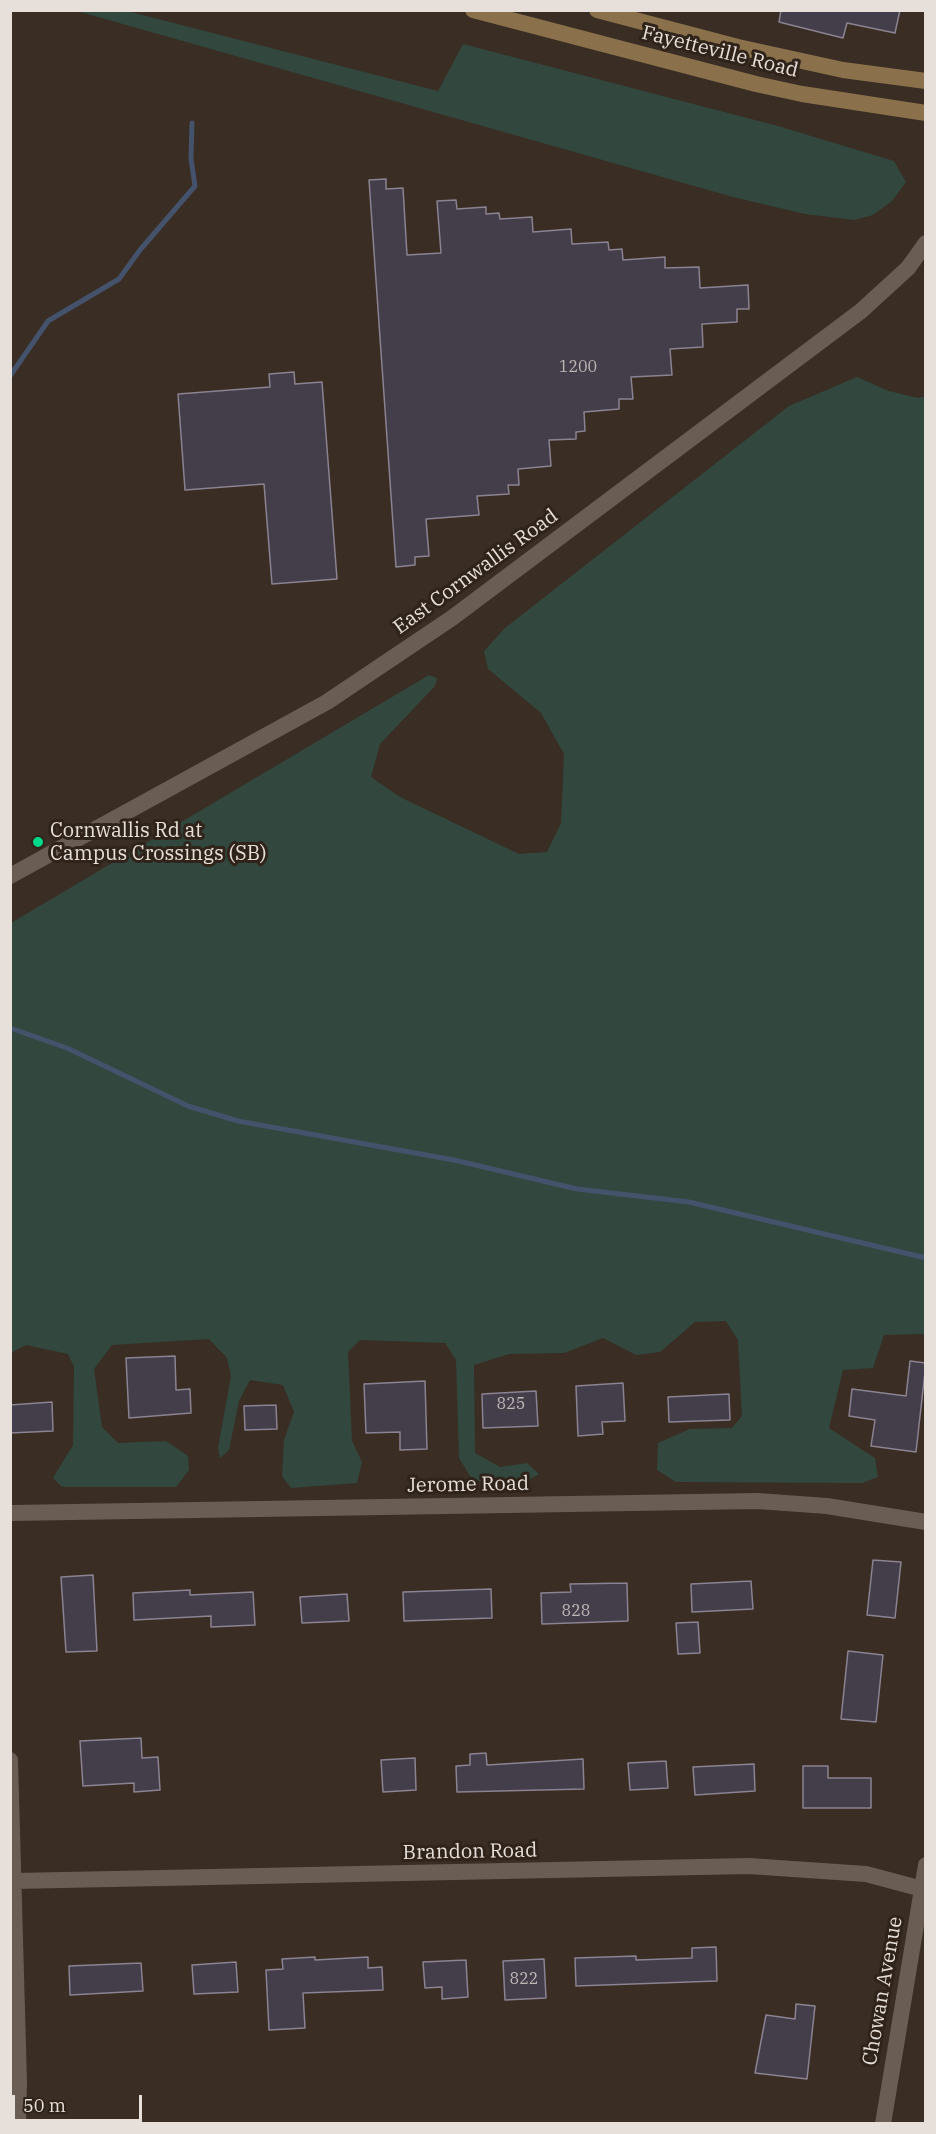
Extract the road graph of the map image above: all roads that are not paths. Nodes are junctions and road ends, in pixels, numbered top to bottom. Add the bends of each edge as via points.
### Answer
1 (473, 10) edge
2 (597, 10) edge
3 (926, 81) edge
4 (926, 113) edge
5 (926, 243) edge
6 (10, 876) edge
7 (10, 1513) edge
8 (926, 1522) edge
9 (10, 1761) edge
10 (926, 1866) edge
11 (14, 1881) junction
12 (924, 1889) edge
13 (18, 2124) edge
14 (883, 2124) edge

1 - 4 main road, Fayetteville Road via 756,84
2 - 3 main road, Fayetteville Road via 843,70
5 - 6 street, East Cornwallis Road via 908,268 861,311 452,618 327,702
7 - 8 street, Jerome Road via 757,1501 827,1506
9 - 11 street
10 - 12 street, Chowan Avenue
11 - 12 street, Brandon Road via 749,1866 866,1874
11 - 13 street
12 - 14 street, Chowan Avenue

